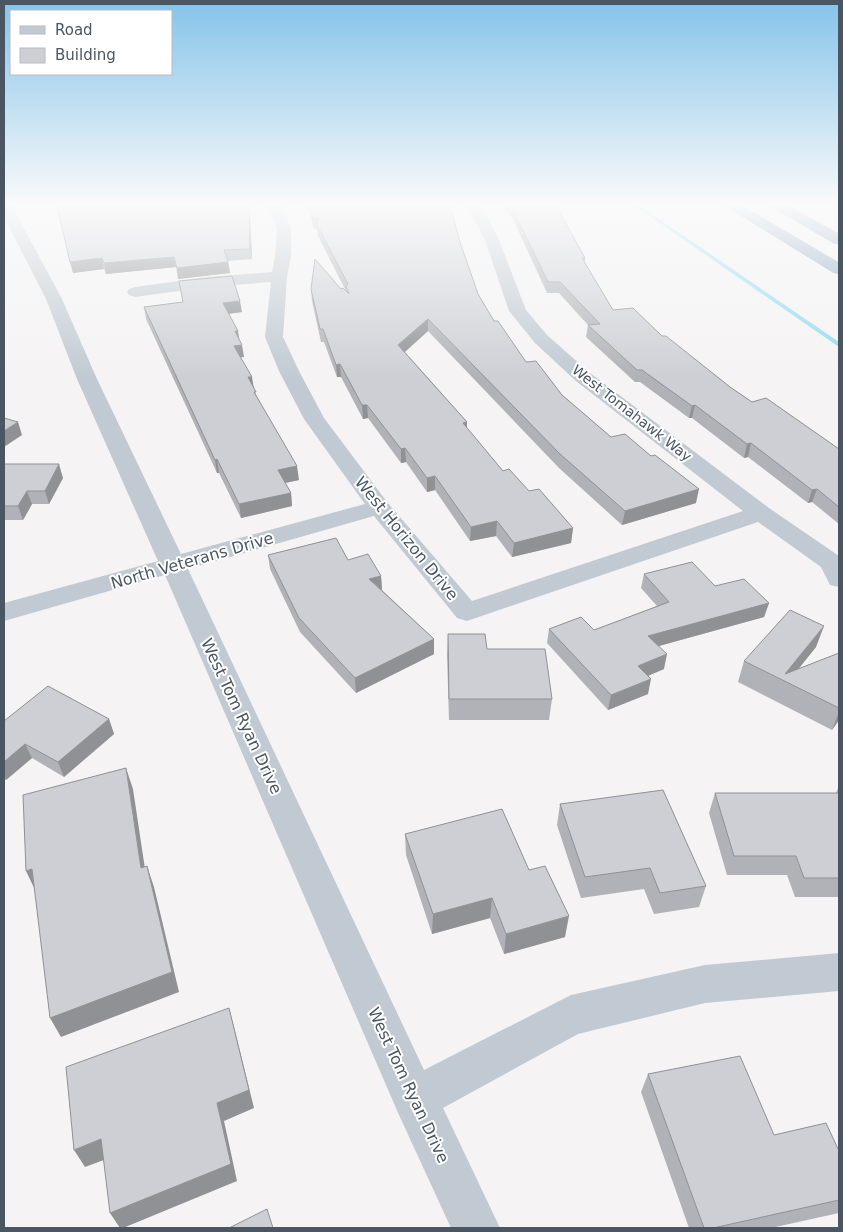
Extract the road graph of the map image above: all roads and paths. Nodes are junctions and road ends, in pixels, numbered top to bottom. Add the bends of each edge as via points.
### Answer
1 (35, 263) edge
2 (282, 263) edge
3 (501, 263) edge
4 (279, 277) junction
5 (135, 292) dead end
6 (379, 507) junction
7 (760, 512) junction
8 (172, 566) junction
9 (839, 579) edge
10 (4, 612) edge
11 (839, 972) edge
12 (415, 1100) junction
13 (476, 1228) edge

1 - 8 street, West Tom Ryan Drive
2 - 4 street, West Horizon Drive
3 - 7 street, West Tomahawk Way via 518,311 541,338 583,377
4 - 5 street via 191,283
4 - 6 street, West Horizon Drive via 274,337 314,419
6 - 7 street, West Horizon Drive via 467,612
6 - 8 street, North Veterans Drive
7 - 9 street, West Tomahawk Way via 832,563
8 - 10 street, North Veterans Drive
8 - 12 street, West Tom Ryan Drive
11 - 12 street via 705,984 572,1015
12 - 13 street, West Tom Ryan Drive

